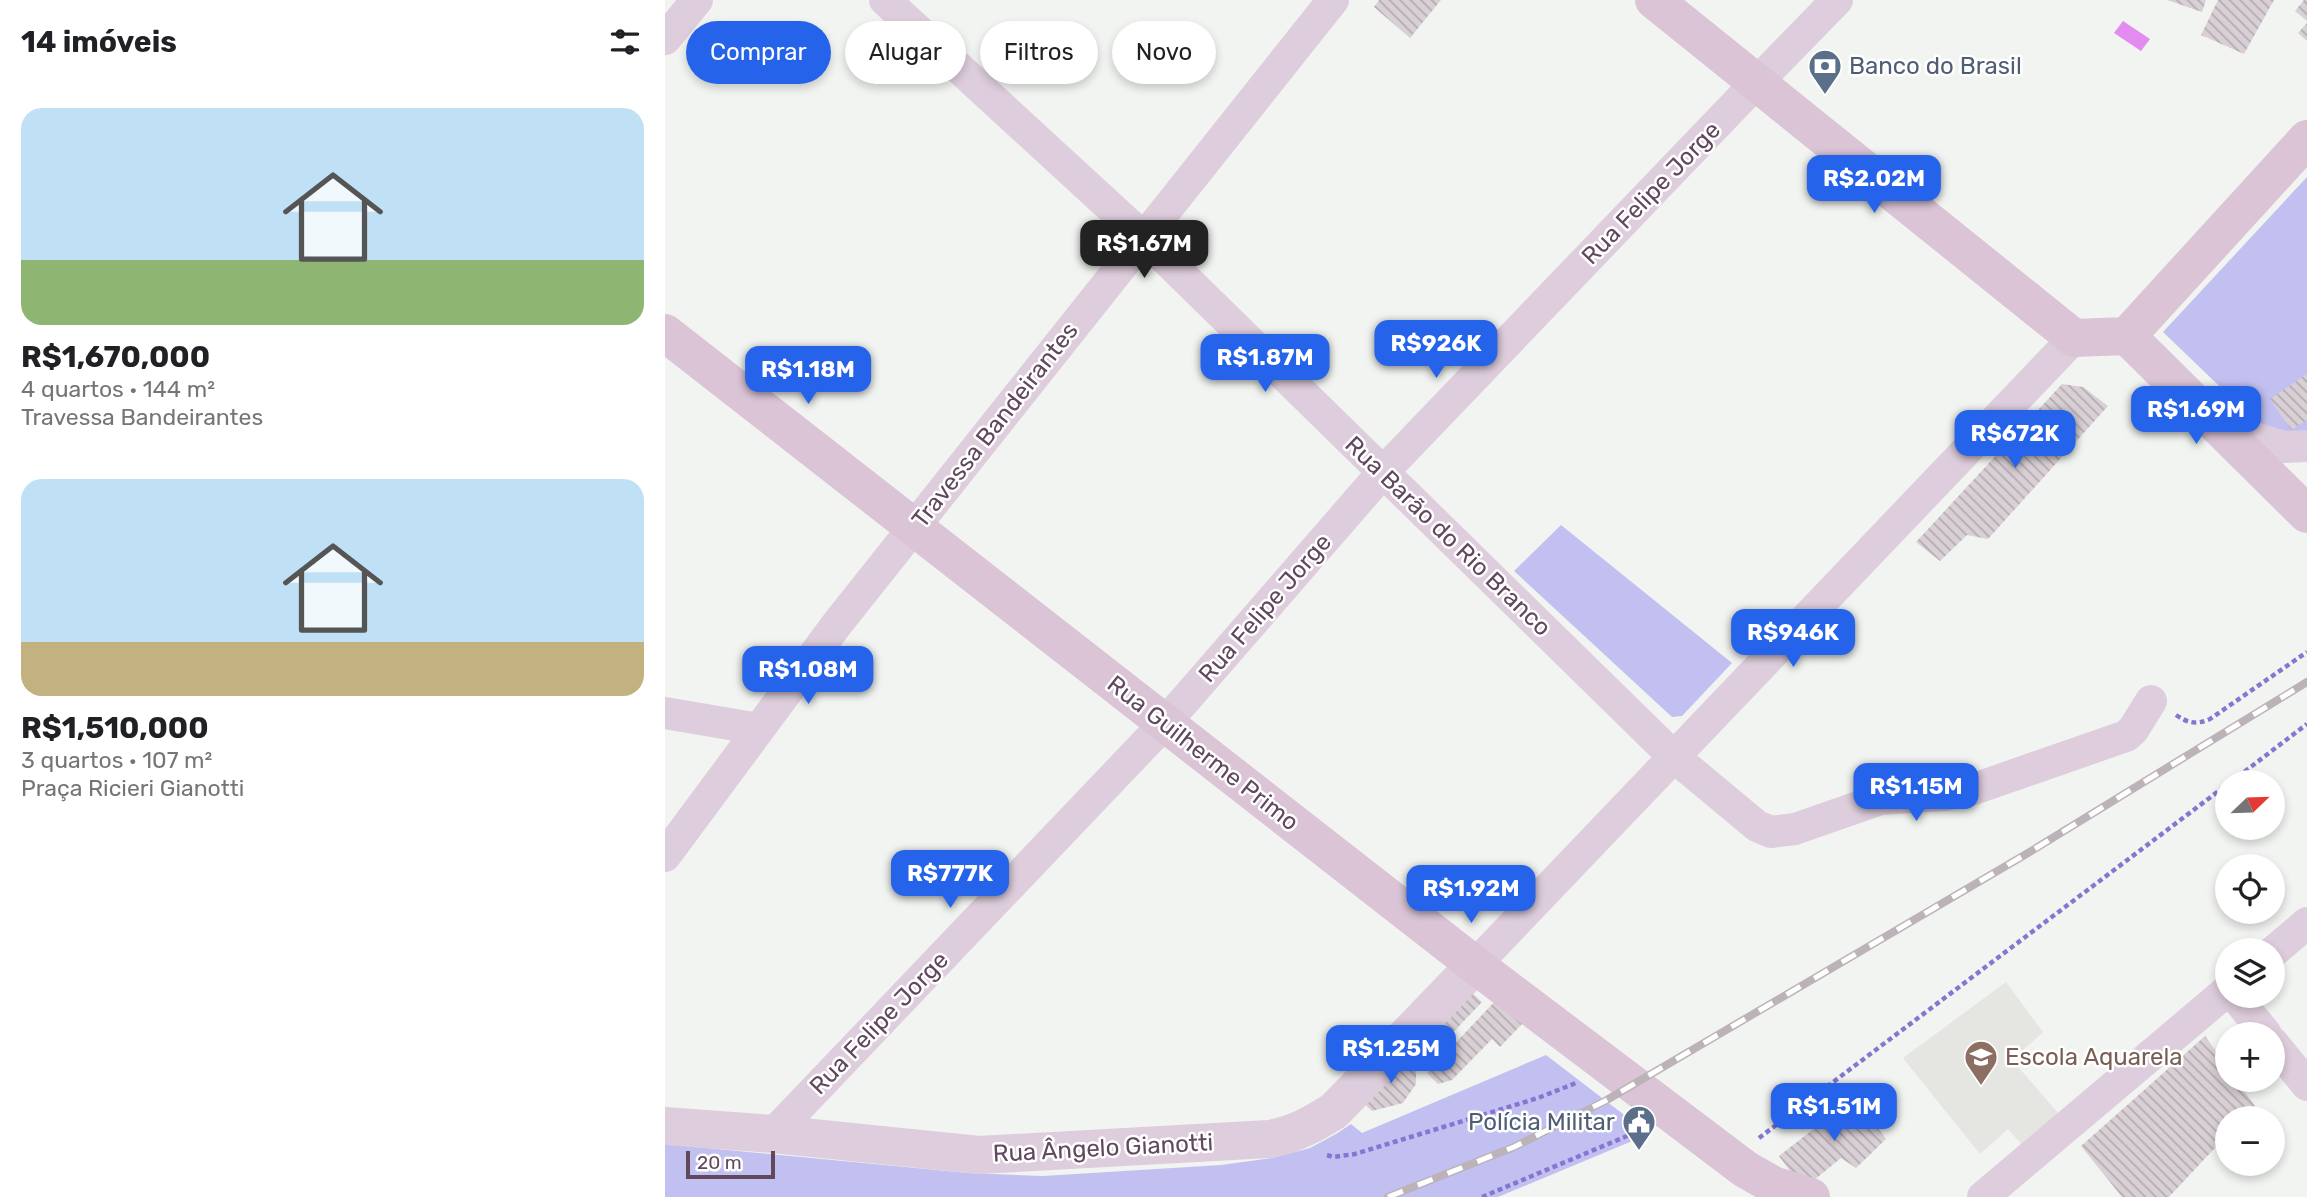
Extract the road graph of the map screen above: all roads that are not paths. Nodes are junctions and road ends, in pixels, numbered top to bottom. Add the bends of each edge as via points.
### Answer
1 (697, 0) edge
2 (885, 0) edge
3 (1333, 0) edge
4 (1654, 0) edge
5 (1837, 0) edge
6 (665, 38) edge
7 (1757, 82) junction
8 (2307, 139) edge
9 (1144, 238) junction
10 (665, 333) edge
11 (2127, 336) junction
12 (2074, 338) junction
13 (2219, 426) junction
14 (2307, 446) edge
15 (1383, 472) junction
16 (2307, 514) edge
17 (913, 527) junction
18 (2151, 701) road end
19 (665, 713) edge
20 (1165, 723) junction
21 (759, 729) junction
22 (1674, 757) junction
23 (665, 856) edge
24 (2307, 923) edge
25 (2285, 942) edge
26 (1475, 965) junction
27 (2215, 1001) edge
28 (2245, 1008) edge
29 (2256, 1022) edge
30 (2285, 1058) edge
31 (2307, 1085) edge
32 (665, 1126) edge
33 (773, 1134) junction
34 (1749, 1176) edge
35 (1811, 1197) edge
36 (1983, 1197) edge

1 - 6 street
2 - 9 street, Rua Barão do Rio Branco
3 - 9 street, Travessa Bandeirantes
4 - 7 main road
5 - 7 street, Rua Felipe Jorge
7 - 12 main road
7 - 15 street, Rua Felipe Jorge
8 - 11 main road
9 - 15 street, Rua Barão do Rio Branco
9 - 17 street, Travessa Bandeirantes
10 - 17 main road, Rua Guilherme Primo
11 - 12 main road
11 - 13 main road
12 - 22 street
13 - 14 street via 2284,447
13 - 16 main road
15 - 20 street, Rua Felipe Jorge
15 - 22 street, Rua Barão do Rio Branco
17 - 20 main road, Rua Guilherme Primo
17 - 21 street, Travessa Bandeirantes
18 - 22 street, Rua Barão do Rio Branco via 2133,730 2116,741 1971,790 1881,799 1782,831 1757,826
19 - 21 street
20 - 26 main road, Rua Guilherme Primo
20 - 33 street, Rua Felipe Jorge
21 - 23 street, Travessa Bandeirantes
22 - 26 street
24 - 25 street
26 - 33 street, Rua Ângelo Gianotti via 1334,1111 1285,1136 979,1155
26 - 34 main road, Rua Guilherme Primo
27 - 36 street
28 - 29 street
30 - 31 street
32 - 33 street, Rua Ângelo Gianotti
34 - 35 main road, Rua Guilherme Primo

